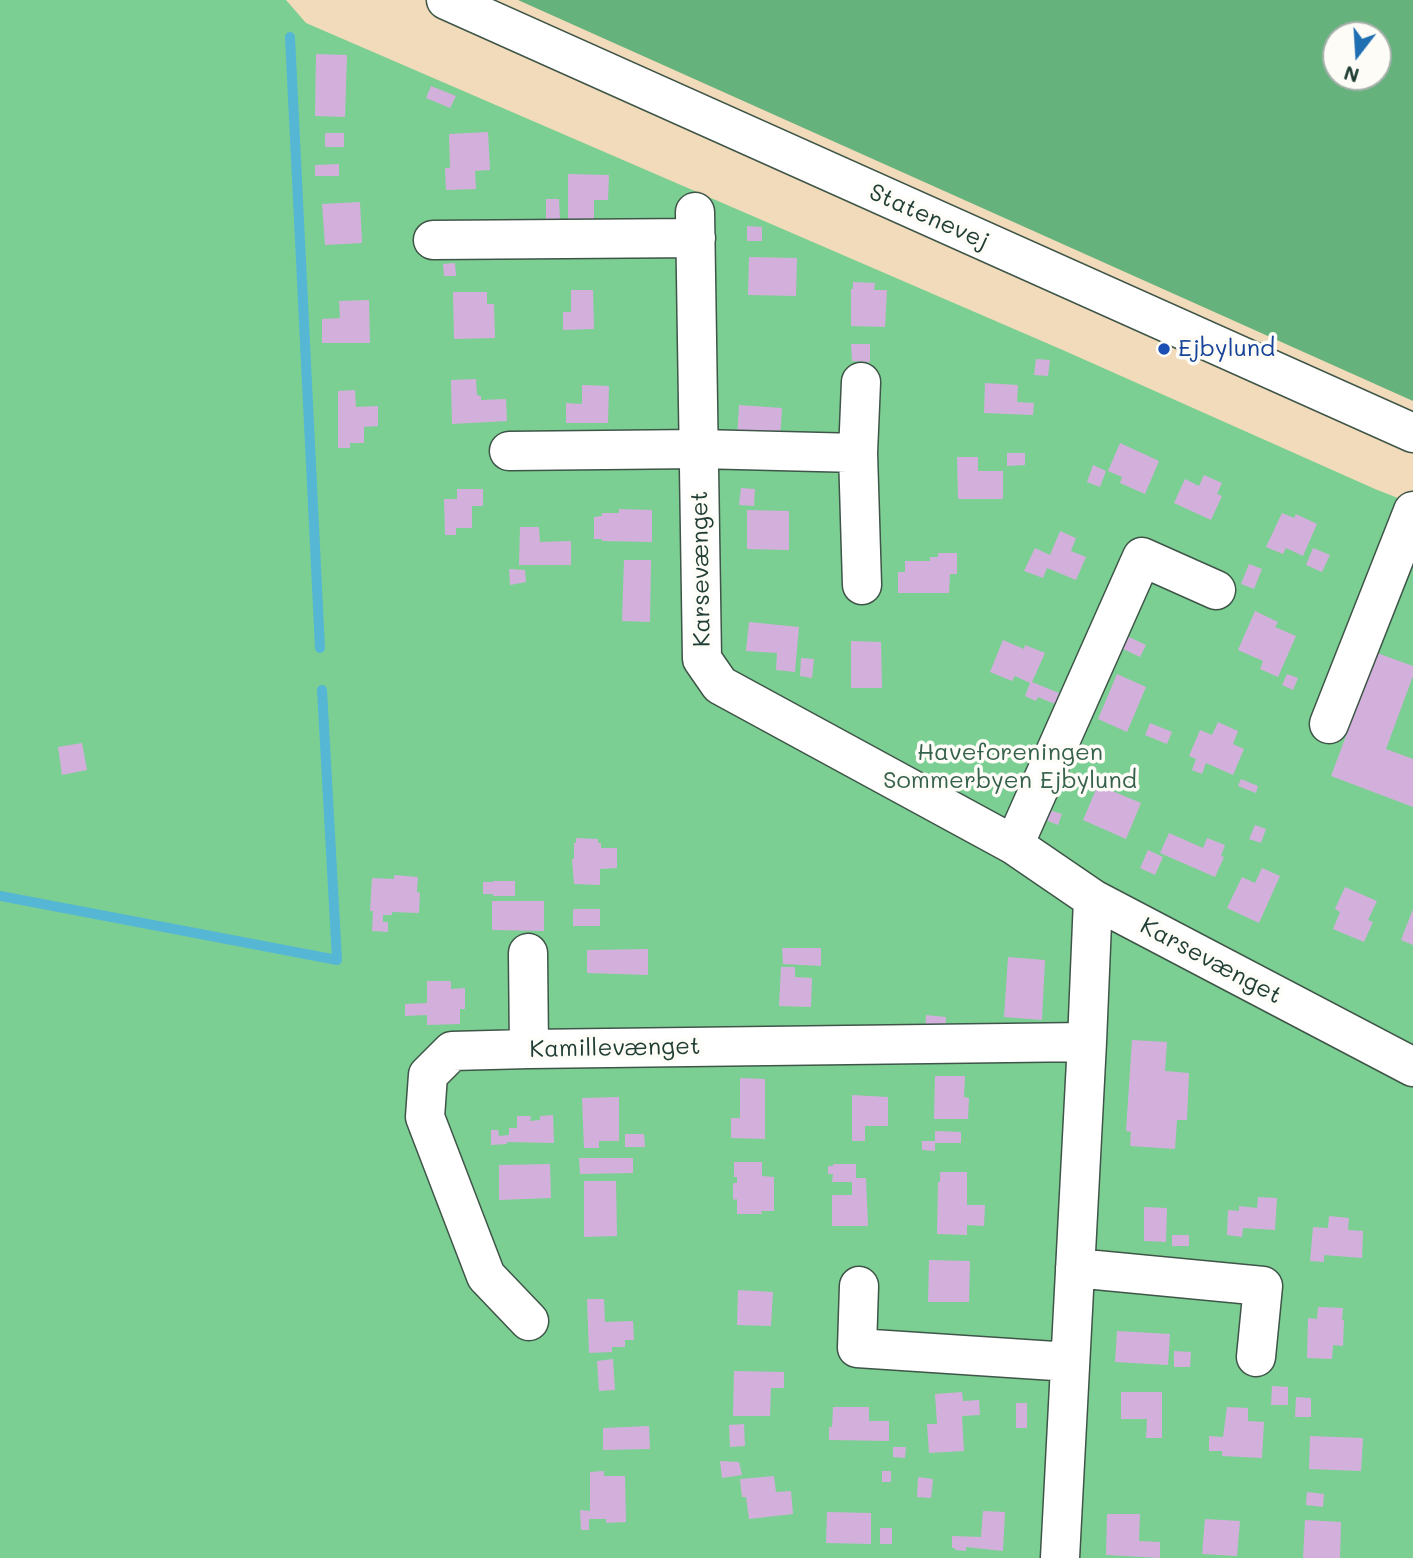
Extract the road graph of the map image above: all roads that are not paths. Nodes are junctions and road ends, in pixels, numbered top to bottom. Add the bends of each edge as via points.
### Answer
1 (446, 0) edge
2 (433, 240) dead end
3 (861, 382) dead end
4 (1413, 433) edge
5 (699, 449) junction
6 (509, 451) dead end
7 (858, 453) junction
8 (1413, 511) edge
9 (862, 585) dead end
10 (1216, 590) dead end
11 (1329, 724) dead end
12 (1014, 845) junction
13 (1093, 899) junction
14 (528, 953) dead end
15 (1087, 1042) junction
16 (529, 1049) junction
17 (1413, 1067) edge
18 (1075, 1268) junction
19 (859, 1286) dead end
20 (529, 1321) dead end
21 (1256, 1357) dead end
22 (1070, 1362) junction
23 (1060, 1558) edge

1 - 4 street, Statenevej
2 - 5 street, Karsevænget via 695,225
3 - 7 street
5 - 6 street
5 - 7 street
5 - 12 street, Karsevænget via 702,659 720,685
7 - 9 street
8 - 11 street
10 - 12 street via 1142,557
12 - 13 street, Karsevænget
13 - 15 street
13 - 17 street, Karsevænget
14 - 16 street
15 - 16 street, Kamillevænget
15 - 18 street
16 - 20 street, Kamillevænget via 452,1051 428,1075 425,1117 486,1276
18 - 21 street via 1263,1286
18 - 22 street
19 - 22 street via 857,1348
22 - 23 street

